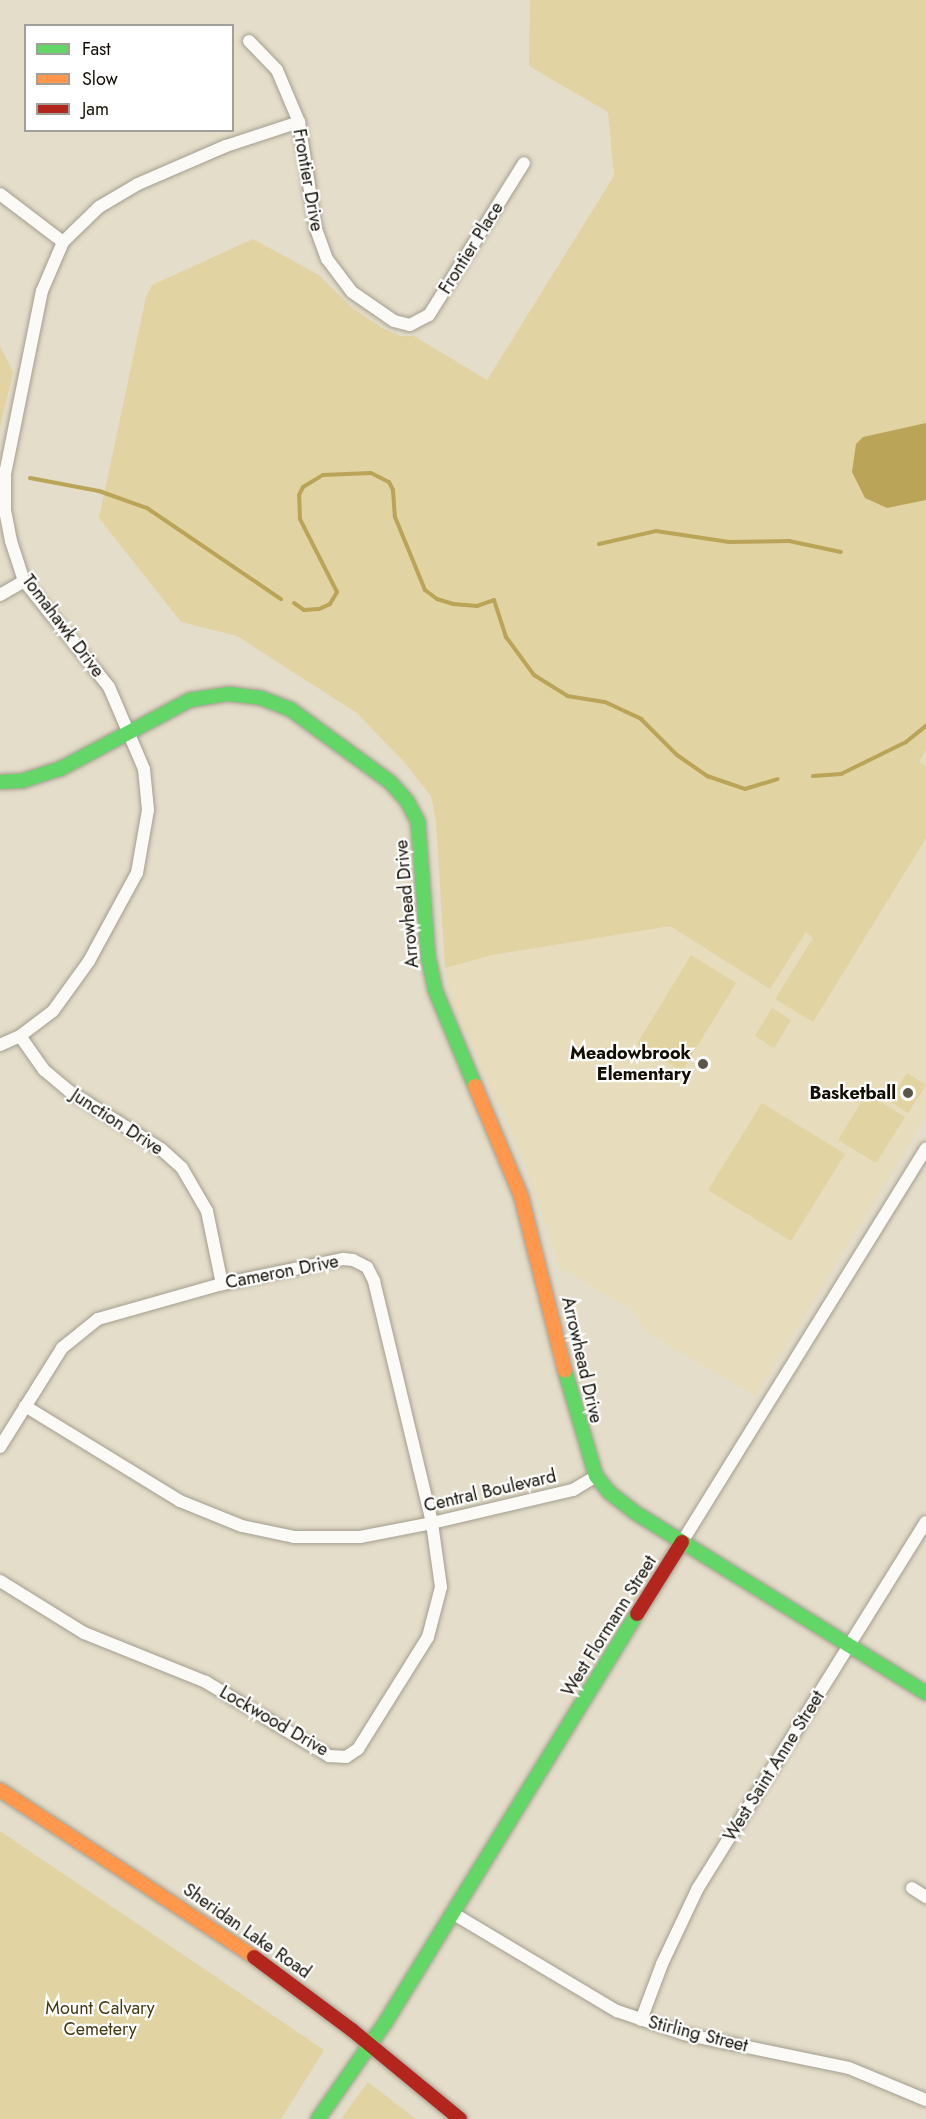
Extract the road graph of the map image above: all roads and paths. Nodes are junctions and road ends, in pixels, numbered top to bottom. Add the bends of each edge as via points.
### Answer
1 (249, 41) dead end
2 (298, 122) junction
3 (524, 163) dead end
4 (0, 194) edge
5 (63, 242) junction
6 (410, 325) joint
7 (24, 581) junction
8 (0, 595) edge
9 (132, 733) junction
10 (0, 782) edge
11 (20, 1036) junction
12 (0, 1045) edge
13 (926, 1149) edge
14 (222, 1284) junction
15 (25, 1406) junction
16 (0, 1447) edge
17 (596, 1476) junction
18 (926, 1522) edge
19 (432, 1524) junction
20 (682, 1542) junction
21 (0, 1581) edge
22 (849, 1645) junction
23 (926, 1693) edge
24 (0, 1790) edge
25 (912, 1888) dead end
26 (926, 1897) edge
27 (454, 1914) junction
28 (641, 2020) junction
29 (370, 2045) junction
30 (926, 2100) edge
31 (318, 2119) edge
32 (460, 2119) edge

1 - 2 street, Frontier Drive via 277,70
2 - 5 street, Tomahawk Drive via 226,146 138,184 86,217
2 - 6 street, Frontier Drive via 316,229 327,259 352,292 394,321
3 - 6 street, Frontier Place via 432,311 419,323
4 - 5 street
5 - 7 street, Tomahawk Drive via 42,291 5,474 5,510
7 - 8 street
7 - 9 street, Tomahawk Drive via 109,687
9 - 10 street, Arrowhead Drive via 60,769 22,781
9 - 11 street, Tomahawk Drive via 144,769 148,810 137,873 89,961 53,1011
9 - 17 street, Arrowhead Drive via 190,700 229,694 261,698 290,709 344,745 390,782 414,812 421,837 426,937 435,990 521,1196 580,1433
11 - 12 street, Tomahawk Drive
11 - 14 street, Junction Drive via 44,1070 69,1091 161,1149 182,1168 207,1211
13 - 20 street, West Flormann Street
14 - 15 street, Cameron Drive via 122,1310 80,1331 44,1373
14 - 19 street, Cameron Drive via 343,1259 367,1267 374,1281
15 - 16 street, Cameron Drive
15 - 19 street, Central Boulevard via 180,1501 242,1526 322,1539 360,1537
17 - 19 street, Central Boulevard via 573,1490
17 - 20 street via 621,1503
18 - 22 street, West Saint Anne Street
19 - 21 street, Lockwood Drive via 441,1587 428,1637 358,1749 346,1756 329,1756 206,1682 84,1633
20 - 22 street
20 - 27 street, West Flormann Street
22 - 23 street
22 - 28 street, West Saint Anne Street via 698,1888
24 - 29 street, Sheridan Lake Road via 210,1927
25 - 26 street
27 - 28 street, Stirling Street via 591,1999
27 - 29 street, West Flormann Street
28 - 30 street, Stirling Street via 684,2034 849,2068
29 - 31 street, West Flormann Street
29 - 32 street, Sheridan Lake Road

